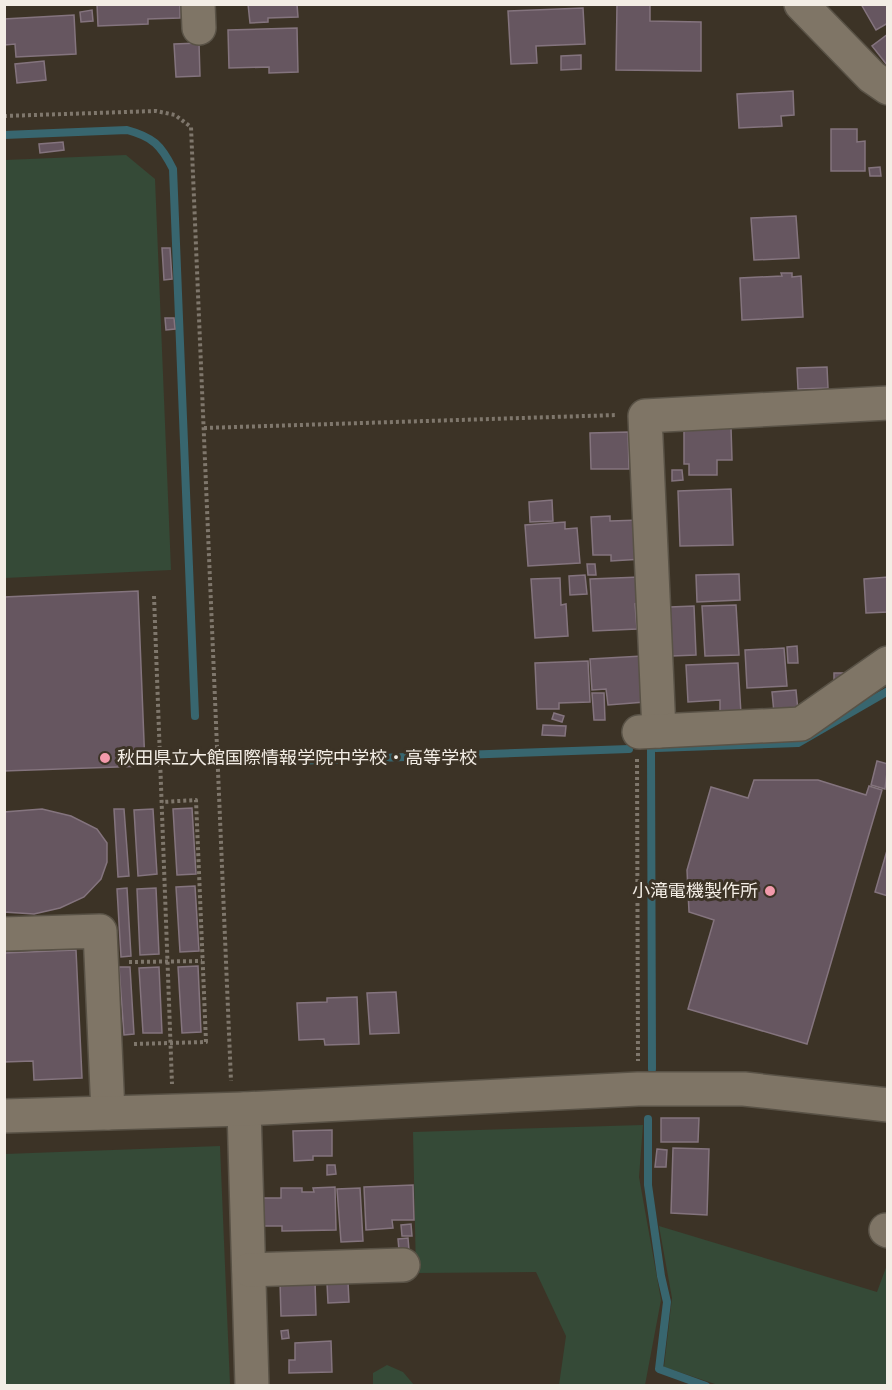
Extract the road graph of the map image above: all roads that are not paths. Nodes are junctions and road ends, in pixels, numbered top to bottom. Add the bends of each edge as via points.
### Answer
1 (801, 4) edge
2 (888, 88) edge
3 (888, 403) edge
4 (888, 663) edge
5 (4, 934) edge
6 (888, 1105) edge
7 (238, 1109) junction
8 (108, 1113) junction
9 (4, 1116) edge
10 (403, 1265) dead end
11 (249, 1269) junction
12 (252, 1386) edge

1 - 2 street via 872,77
3 - 4 street via 645,416 648,732 801,724
5 - 8 street via 100,931
6 - 7 street via 744,1089 638,1089
7 - 8 street
7 - 11 street
8 - 9 street
10 - 11 street
11 - 12 street

